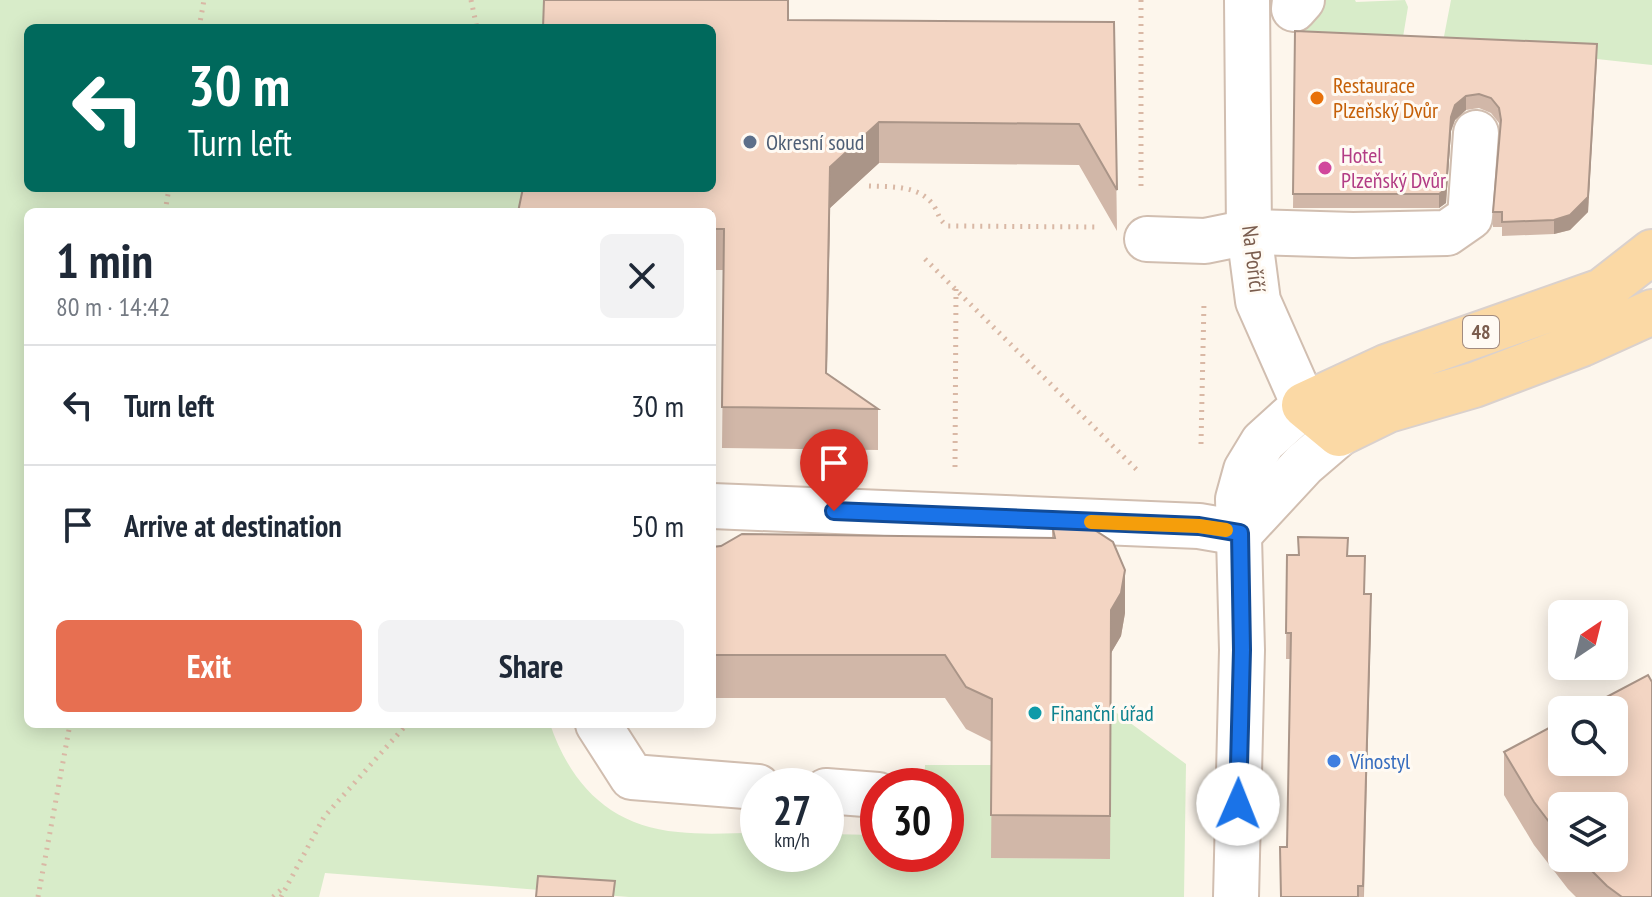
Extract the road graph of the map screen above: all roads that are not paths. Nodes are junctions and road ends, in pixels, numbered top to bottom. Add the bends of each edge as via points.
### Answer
1 (1247, 0) edge
2 (1295, 0) edge
3 (1302, 0) edge
4 (1476, 133) dead end
5 (1133, 222) road end
6 (1249, 232) junction
7 (1652, 252) edge
8 (1652, 312) edge
9 (1304, 405) junction
10 (1339, 434) junction
11 (716, 506) edge
12 (1240, 533) junction
13 (601, 728) edge
14 (740, 786) edge
15 (1236, 897) edge

1 - 6 street, Na Poříčí
2 - 3 street via 1294,9
4 - 6 street via 1470,217 1447,233
5 - 6 street via 1205,241
6 - 9 street, Na Poříčí via 1258,301
7 - 9 main road, 48 via 1602,291 1386,367
8 - 10 main road, 48 via 1474,385 1388,410
9 - 10 main road
9 - 12 street via 1263,442 1246,470 1238,499
10 - 12 street
11 - 12 street via 1199,526
12 - 15 street
13 - 14 street via 632,777

